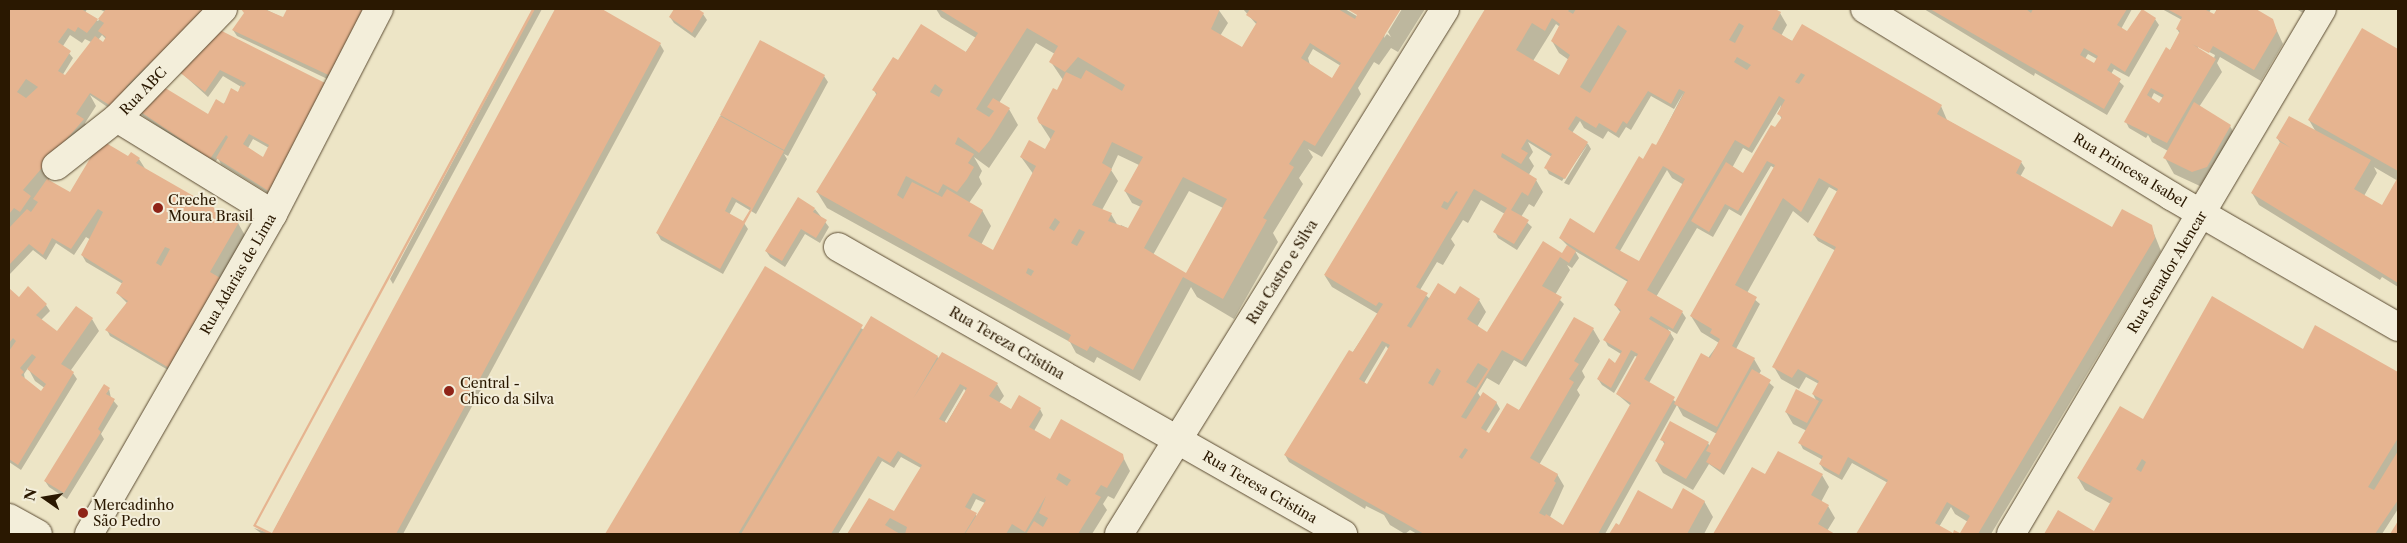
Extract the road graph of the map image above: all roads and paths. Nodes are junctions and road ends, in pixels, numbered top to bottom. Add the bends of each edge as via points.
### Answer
1 (223, 9) edge
2 (379, 9) edge
3 (1445, 9) edge
4 (1864, 9) edge
5 (2322, 9) edge
6 (117, 118) junction
7 (56, 166) dead end
8 (273, 214) junction
9 (2202, 214) junction
10 (838, 247) dead end
11 (2398, 327) edge
12 (1177, 440) junction
13 (9, 518) edge
14 (38, 534) edge
15 (89, 534) edge
16 (1119, 534) edge
17 (1343, 534) edge
18 (2011, 534) edge

1 - 6 street, Rua ABC
2 - 8 street, Rua Adarias de Lima
3 - 12 street, Rua Castro e Silva
4 - 9 street, Rua Princesa Isabel
5 - 9 street, Rua Senador Alencar
6 - 7 street, Rua ABC
6 - 8 street
8 - 15 street, Rua Adarias de Lima
9 - 11 street, Rua Princesa Isabel
9 - 18 street, Rua Senador Alencar
10 - 12 street, Rua Tereza Cristina
12 - 16 street, Rua Castro e Silva
12 - 17 street, Rua Teresa Cristina
13 - 14 street

